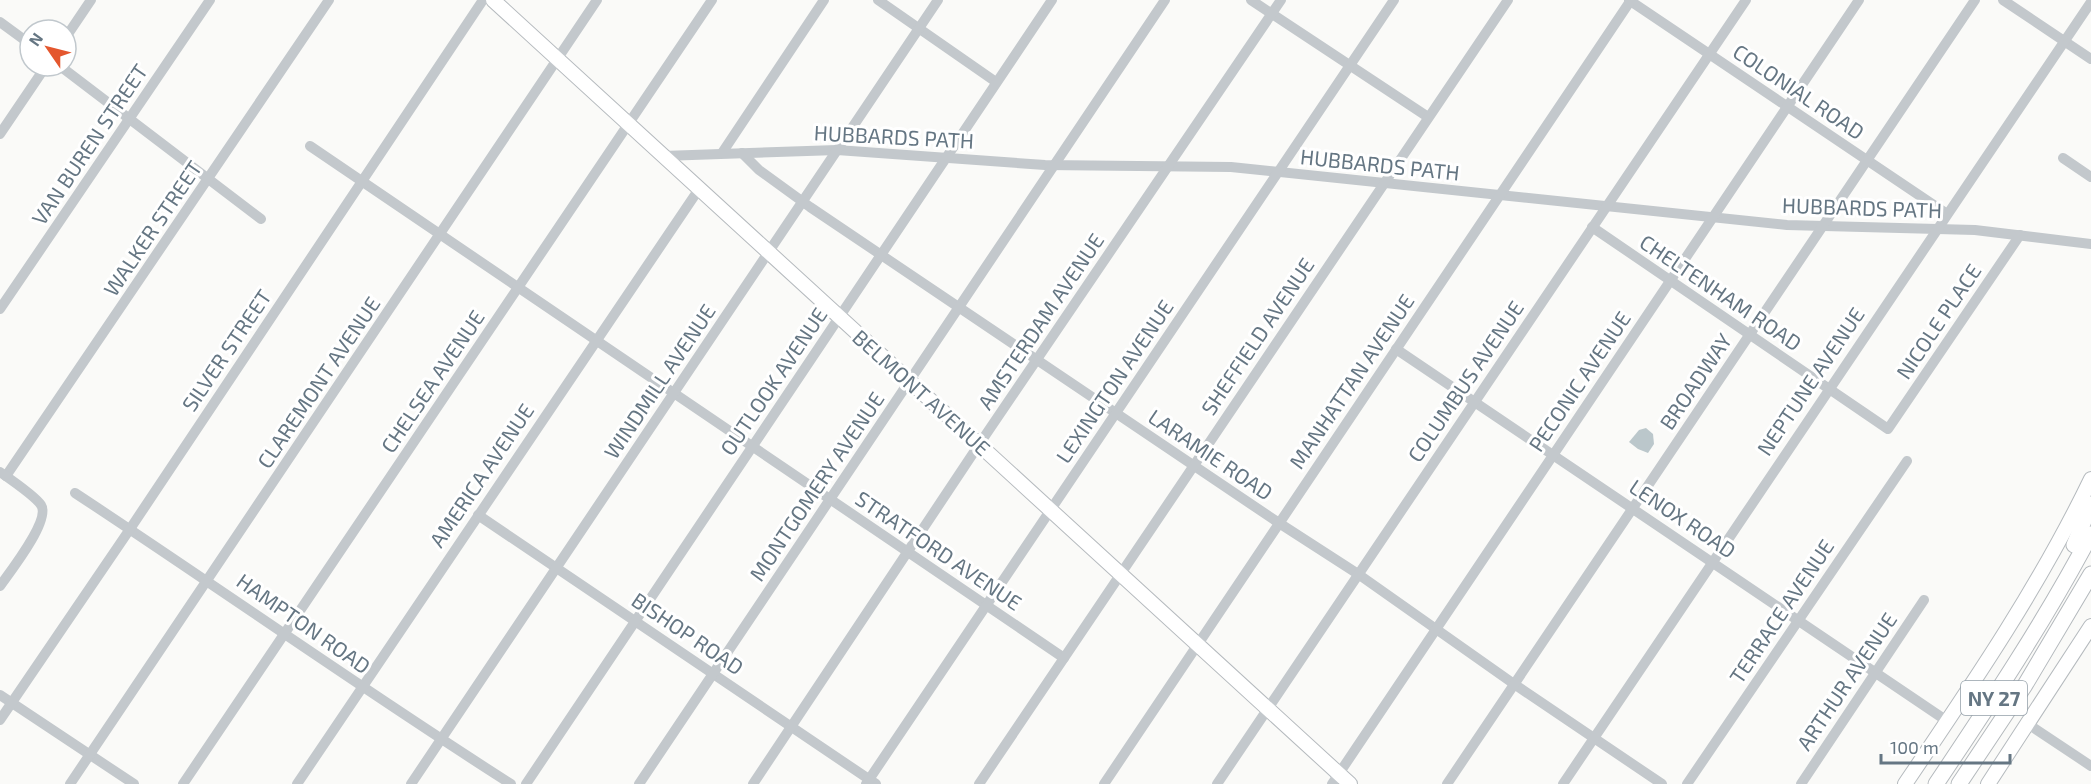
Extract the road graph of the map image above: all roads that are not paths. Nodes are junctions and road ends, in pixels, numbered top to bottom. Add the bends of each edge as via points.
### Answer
1 (91, 0) edge
2 (210, 0) edge
3 (329, 0) edge
4 (483, 0) edge
5 (493, 0) edge
6 (597, 0) edge
7 (712, 0) edge
8 (824, 0) edge
9 (878, 0) edge
10 (938, 0) edge
11 (1052, 0) edge
12 (1166, 0) edge
13 (1251, 0) edge
14 (1281, 0) edge
15 (1394, 0) edge
16 (1508, 0) edge
17 (1630, 0) edge
18 (1746, 0) edge
19 (1859, 0) edge
20 (1975, 0) edge
21 (2003, 0) edge
22 (2091, 2) edge
23 (1271, 13) junction
24 (78, 19) edge
25 (0, 22) edge
26 (919, 28) junction
27 (18, 35) edge
28 (2064, 42) junction
29 (1709, 54) junction
30 (558, 59) junction
31 (2091, 59) edge
32 (1350, 65) junction
33 (38, 78) edge
34 (76, 78) edge
35 (996, 82) junction
36 (1786, 106) junction
37 (1428, 117) junction
38 (130, 119) junction
39 (628, 123) junction
40 (0, 134) edge
41 (309, 146) dead end
42 (837, 150) junction
43 (722, 153) junction
44 (741, 153) junction
45 (663, 156) junction
46 (946, 157) junction
47 (2063, 158) dead end
48 (1866, 160) junction
49 (1055, 165) junction
50 (1168, 166) junction
51 (1278, 172) junction
52 (2091, 177) edge
53 (208, 179) junction
54 (362, 182) junction
55 (1383, 184) junction
56 (699, 189) junction
57 (1499, 196) junction
58 (802, 202) junction
59 (1606, 206) junction
60 (1947, 214) junction
61 (1713, 217) junction
62 (261, 219) dead end
63 (1592, 227) junction
64 (1822, 228) junction
65 (1936, 230) junction
66 (440, 235) junction
67 (2020, 235) junction
68 (2091, 244) edge
69 (768, 253) junction
70 (880, 255) junction
71 (1670, 281) junction
72 (518, 288) junction
73 (959, 307) junction
74 (0, 309) edge
75 (840, 317) junction
76 (1750, 335) junction
77 (595, 341) junction
78 (1396, 349) junction
79 (1037, 360) junction
80 (910, 381) junction
81 (1829, 388) junction
82 (674, 394) junction
83 (1475, 401) junction
84 (1115, 413) junction
85 (1888, 429) joint
86 (980, 445) junction
87 (752, 447) junction
88 (1553, 455) junction
89 (1907, 461) dead end
90 (1194, 466) junction
91 (3, 474) edge
92 (2091, 479) edge
93 (75, 493) dead end
94 (830, 500) junction
95 (2091, 504) edge
96 (1633, 508) junction
97 (1051, 510) junction
98 (478, 515) junction
99 (1279, 523) junction
100 (130, 529) junction
101 (2091, 534) edge
102 (908, 551) junction
103 (1712, 561) junction
104 (557, 568) junction
105 (1120, 574) junction
106 (1358, 574) junction
107 (2091, 574) edge
108 (207, 580) junction
109 (0, 586) edge
110 (2091, 595) edge
111 (1924, 600) dead end
112 (987, 605) junction
113 (1798, 620) junction
114 (635, 621) junction
115 (2040, 623) junction
116 (2091, 626) edge
117 (1435, 628) junction
118 (285, 633) junction
119 (1198, 644) junction
120 (2086, 644) edge
121 (2049, 646) junction
122 (1064, 658) junction
123 (1875, 672) junction
124 (712, 674) junction
125 (1514, 684) junction
126 (363, 688) junction
127 (0, 694) edge
128 (12, 702) junction
129 (1268, 709) junction
130 (0, 720) edge
131 (1947, 721) junction
132 (2028, 724) junction
133 (790, 726) junction
134 (1594, 738) junction
135 (441, 740) junction
136 (90, 754) junction
137 (2091, 766) edge
138 (1335, 779) edge
139 (871, 783) edge
140 (70, 784) edge
141 (134, 784) edge
142 (183, 784) edge
143 (297, 784) edge
144 (411, 784) edge
145 (511, 784) edge
146 (526, 784) edge
147 (639, 784) edge
148 (753, 784) edge
149 (979, 784) edge
150 (1104, 784) edge
151 (1217, 784) edge
152 (1350, 784) edge
153 (1448, 784) edge
154 (1563, 784) edge
155 (1662, 784) edge
156 (1687, 784) edge
157 (1801, 784) edge
158 (1905, 784) edge
159 (1934, 784) edge
160 (1959, 784) edge
161 (1988, 784) edge

1 - 24 street
2 - 38 street, VAN BUREN STREET
3 - 53 street, WALKER STREET
4 - 54 street, SILVER STREET
5 - 30 main road, BELMONT AVENUE
6 - 30 street, CLAREMONT AVENUE
7 - 39 street, CHELSEA AVENUE
8 - 43 street
9 - 26 street
10 - 26 street, WINDMILL AVENUE
11 - 35 street, OUTLOOK AVENUE
12 - 49 street, MONTGOMERY AVENUE
13 - 23 street
14 - 23 street, AMSTERDAM AVENUE
15 - 32 street, LEXINGTON AVENUE
16 - 37 street, SHEFFIELD AVENUE
17 - 29 street, COLONIAL ROAD
17 - 57 street, MANHATTAN AVENUE
18 - 29 street, COLUMBUS AVENUE
19 - 36 street, PECONIC AVENUE
20 - 48 street, BROADWAY
21 - 28 street
22 - 28 street, NEPTUNE AVENUE
23 - 32 street
23 - 50 street, AMSTERDAM AVENUE
25 - 27 street
26 - 35 street
26 - 42 street, WINDMILL AVENUE
28 - 31 street
28 - 60 street, NEPTUNE AVENUE
29 - 36 street, COLONIAL ROAD
29 - 59 street, COLUMBUS AVENUE
30 - 39 main road, BELMONT AVENUE
30 - 66 street, CLAREMONT AVENUE
32 - 37 street
32 - 51 street, LEXINGTON AVENUE
33 - 40 street
34 - 38 street
35 - 46 street, OUTLOOK AVENUE
36 - 48 street, COLONIAL ROAD
36 - 61 street, PECONIC AVENUE
37 - 55 street, SHEFFIELD AVENUE
38 - 53 street
38 - 74 street, VAN BUREN STREET
39 - 45 main road, BELMONT AVENUE
39 - 72 street, CHELSEA AVENUE
41 - 54 street
42 - 44 street, HUBBARDS PATH
42 - 46 street, HUBBARDS PATH
42 - 58 street, WINDMILL AVENUE
43 - 44 street, HUBBARDS PATH
43 - 45 street, HUBBARDS PATH
44 - 58 street, LARAMIE ROAD
45 - 56 main road, BELMONT AVENUE
46 - 49 street, HUBBARDS PATH
46 - 70 street, OUTLOOK AVENUE
47 - 52 street
48 - 60 street, COLONIAL ROAD
48 - 64 street, BROADWAY
49 - 50 street, HUBBARDS PATH
49 - 73 street, MONTGOMERY AVENUE
50 - 51 street, HUBBARDS PATH
50 - 79 street, AMSTERDAM AVENUE
51 - 55 street, HUBBARDS PATH
51 - 84 street, LEXINGTON AVENUE
53 - 62 street
53 - 91 street, WALKER STREET
54 - 66 street
54 - 100 street, SILVER STREET
55 - 57 street, HUBBARDS PATH
55 - 90 street, SHEFFIELD AVENUE
56 - 69 main road, BELMONT AVENUE
56 - 77 street, AMERICA AVENUE
57 - 59 street, HUBBARDS PATH
57 - 78 street, MANHATTAN AVENUE
58 - 69 street, WINDMILL AVENUE
58 - 70 street, LARAMIE ROAD
59 - 61 street, HUBBARDS PATH
59 - 63 street, COLUMBUS AVENUE
60 - 65 street, NEPTUNE AVENUE
61 - 64 street, HUBBARDS PATH
61 - 71 street, PECONIC AVENUE
63 - 71 street, CHELTENHAM ROAD
63 - 83 street, COLUMBUS AVENUE
64 - 65 street, HUBBARDS PATH
64 - 76 street, BROADWAY
65 - 67 street, HUBBARDS PATH
65 - 81 street, NEPTUNE AVENUE
66 - 72 street
66 - 108 street, CLAREMONT AVENUE
67 - 68 street, HUBBARDS PATH
67 - 85 street, NICOLE PLACE
69 - 75 main road, BELMONT AVENUE
69 - 82 street, WINDMILL AVENUE
70 - 73 street, LARAMIE ROAD
70 - 75 street, OUTLOOK AVENUE
71 - 76 street, CHELTENHAM ROAD
71 - 88 street, PECONIC AVENUE
72 - 77 street, STRATFORD AVENUE
72 - 118 street, CHELSEA AVENUE
73 - 79 street, LARAMIE ROAD
73 - 80 street, MONTGOMERY AVENUE
75 - 80 main road, BELMONT AVENUE
75 - 87 street, OUTLOOK AVENUE
76 - 81 street, CHELTENHAM ROAD
76 - 96 street, BROADWAY
77 - 82 street, STRATFORD AVENUE
77 - 98 street, AMERICA AVENUE
78 - 83 street, LENOX ROAD
78 - 99 street, MANHATTAN AVENUE
79 - 84 street, LARAMIE ROAD
79 - 86 street, AMSTERDAM AVENUE
80 - 86 main road, BELMONT AVENUE
80 - 94 street, MONTGOMERY AVENUE
81 - 85 street, CHELTENHAM ROAD
81 - 103 street, NEPTUNE AVENUE
82 - 87 street, STRATFORD AVENUE
82 - 104 street, WINDMILL AVENUE
83 - 88 street, LENOX ROAD
83 - 106 street, COLUMBUS AVENUE
84 - 90 street, LARAMIE ROAD
84 - 97 street, LEXINGTON AVENUE
86 - 97 main road, BELMONT AVENUE
86 - 102 street, AMSTERDAM AVENUE
87 - 94 street, STRATFORD AVENUE
87 - 114 street, OUTLOOK AVENUE
88 - 96 street, LENOX ROAD
88 - 117 street, PECONIC AVENUE
89 - 113 street, TERRACE AVENUE
90 - 99 street, LARAMIE ROAD
90 - 105 street, SHEFFIELD AVENUE
91 - 109 street via 41,505 44,515
92 - 131 main road via 2026,599
93 - 100 street, HAMPTON ROAD
94 - 102 street, STRATFORD AVENUE
94 - 124 street, MONTGOMERY AVENUE
95 - 115 highway
96 - 103 street, LENOX ROAD
96 - 125 street, BROADWAY
97 - 105 main road, BELMONT AVENUE
97 - 112 street, LEXINGTON AVENUE
98 - 104 street, BISHOP ROAD
98 - 126 street, AMERICA AVENUE
99 - 106 street, LARAMIE ROAD
99 - 119 street, MANHATTAN AVENUE
100 - 108 street, HAMPTON ROAD
100 - 128 street, SILVER STREET
101 - 115 highway, NY 27
102 - 112 street, STRATFORD AVENUE
102 - 133 street, AMSTERDAM AVENUE
103 - 113 street, LENOX ROAD
103 - 134 street, NEPTUNE AVENUE
104 - 114 street, BISHOP ROAD
104 - 135 street, WINDMILL AVENUE
105 - 119 main road, BELMONT AVENUE
105 - 122 street, SHEFFIELD AVENUE
106 - 117 street, LARAMIE ROAD
106 - 129 street, COLUMBUS AVENUE
107 - 121 highway, NY 27
108 - 118 street, HAMPTON ROAD
108 - 136 street, CLAREMONT AVENUE
110 - 121 highway
111 - 123 street, ARTHUR AVENUE
112 - 122 street, STRATFORD AVENUE
112 - 139 street, LEXINGTON AVENUE
113 - 123 street, LENOX ROAD
113 - 156 street, TERRACE AVENUE
114 - 124 street, BISHOP ROAD
114 - 146 street, OUTLOOK AVENUE
115 - 159 highway, NY 27
116 - 120 main road
117 - 125 street, LARAMIE ROAD
117 - 138 street, PECONIC AVENUE
118 - 126 street, HAMPTON ROAD
118 - 142 street, CHELSEA AVENUE
119 - 129 main road, BELMONT AVENUE
119 - 150 street, MANHATTAN AVENUE
120 - 132 main road
121 - 160 highway, NY 27
122 - 149 street, SHEFFIELD AVENUE
123 - 131 street, LENOX ROAD
123 - 157 street, ARTHUR AVENUE
124 - 133 street, BISHOP ROAD
124 - 147 street, MONTGOMERY AVENUE
125 - 134 street, LARAMIE ROAD
125 - 153 street, BROADWAY
126 - 135 street, HAMPTON ROAD
126 - 143 street, AMERICA AVENUE
127 - 128 street
128 - 130 street, SILVER STREET
128 - 136 street
129 - 138 main road, BELMONT AVENUE
129 - 151 street, COLUMBUS AVENUE
131 - 158 main road
132 - 137 street
132 - 161 main road
133 - 139 street, BISHOP ROAD
133 - 148 street, AMSTERDAM AVENUE
134 - 154 street, NEPTUNE AVENUE
134 - 155 street, LARAMIE ROAD
135 - 144 street, WINDMILL AVENUE
135 - 145 street, HAMPTON ROAD
136 - 140 street, CLAREMONT AVENUE
136 - 141 street
138 - 152 main road, BELMONT AVENUE

